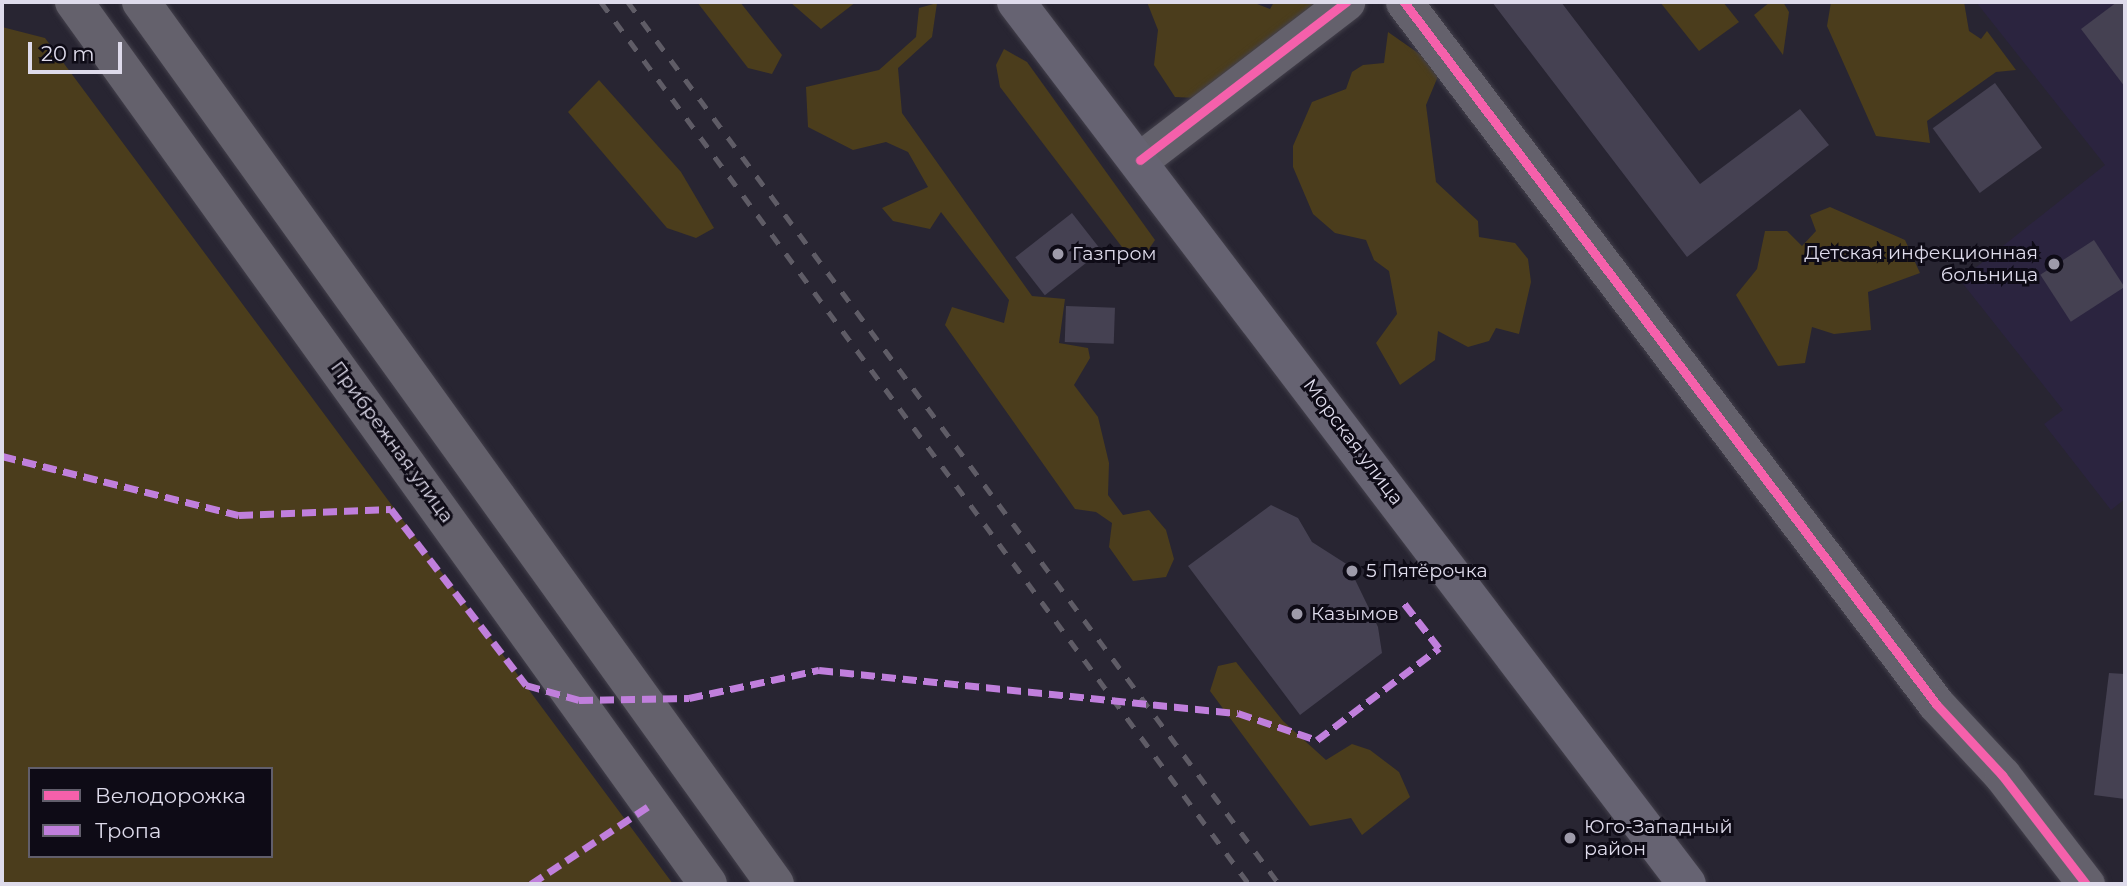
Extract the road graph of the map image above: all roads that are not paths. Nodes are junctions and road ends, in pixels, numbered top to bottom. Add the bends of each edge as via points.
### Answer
1 (74, 2) edge
2 (141, 2) edge
3 (1016, 2) edge
4 (1404, 2) edge
5 (1336, 6) edge
6 (1140, 160) junction
7 (708, 884) edge
8 (775, 884) edge
9 (1687, 884) edge
10 (2086, 884) edge

1 - 7 main road, Прибрежная улица
2 - 8 main road
3 - 6 main road, Морская улица
4 - 10 street via 1936,704 2002,775
5 - 6 street
6 - 9 main road, Морская улица

